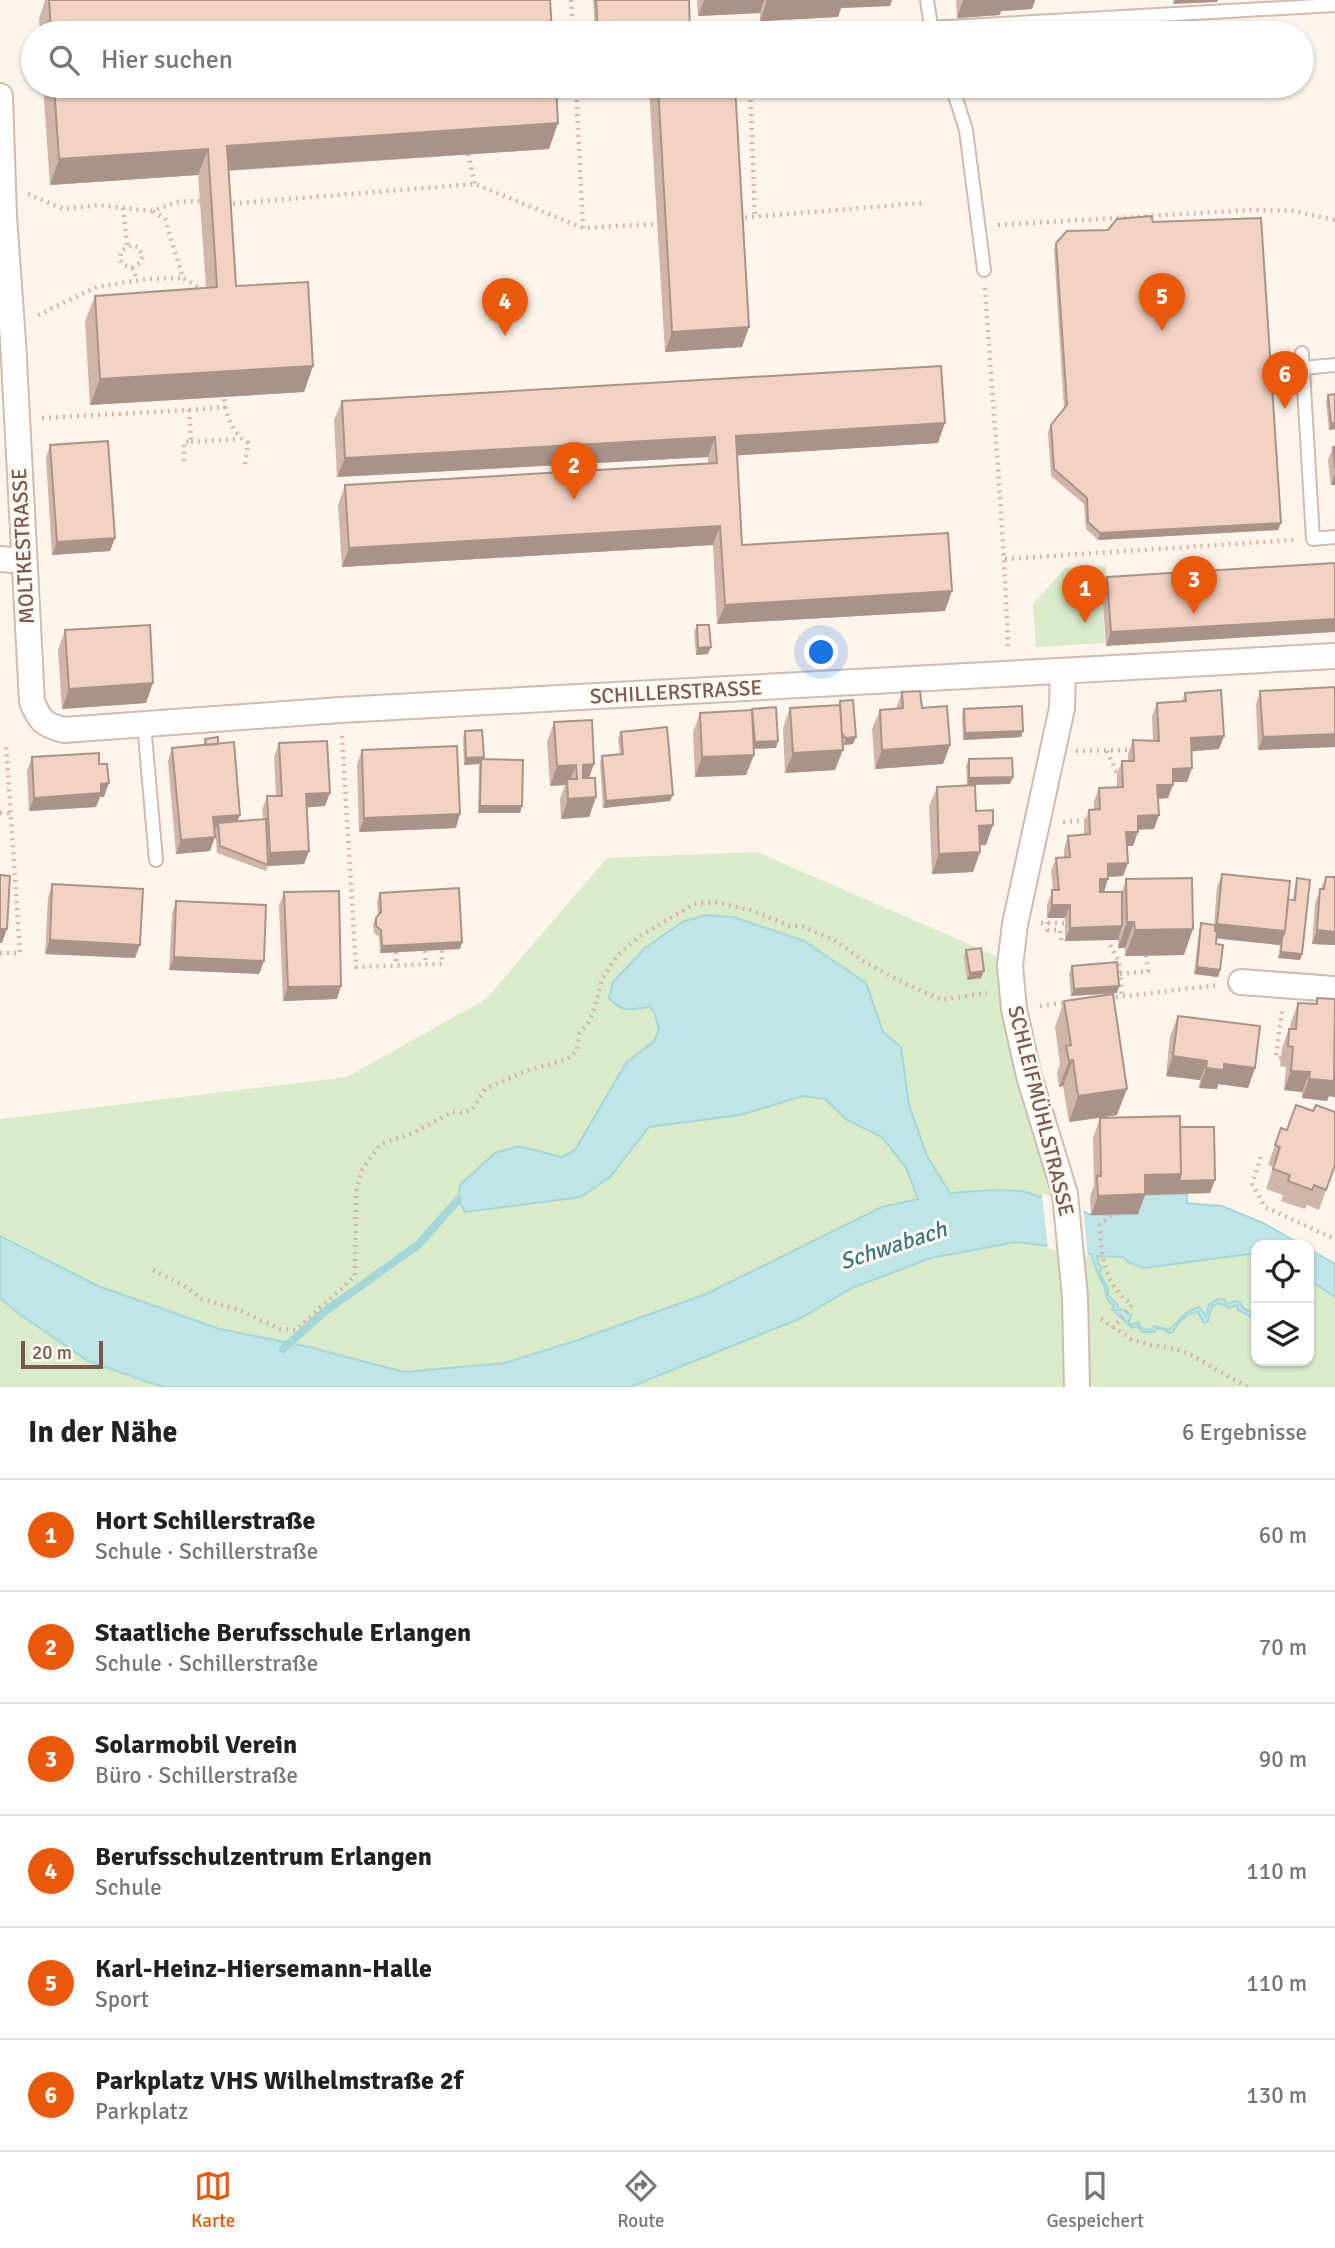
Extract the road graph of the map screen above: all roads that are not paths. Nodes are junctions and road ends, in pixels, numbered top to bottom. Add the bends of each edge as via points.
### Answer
1 (926, 0) edge
2 (1335, 5) edge
3 (929, 21) edge
4 (1086, 21) edge
5 (0, 96) edge
6 (956, 98) edge
7 (984, 270) road end
8 (1302, 353) dead end
9 (1335, 365) edge
10 (1303, 368) junction
11 (1335, 537) edge
12 (12, 560) edge
13 (1335, 656) edge
14 (1063, 672) junction
15 (32, 702) joint
16 (144, 724) junction
17 (156, 860) dead end
18 (1241, 982) road end
19 (1335, 989) edge
20 (1077, 1387) edge

1 - 3 lane
2 - 4 lane
5 - 12 street, MOLTKESTRASSE via 16,420
6 - 7 lane via 966,130
8 - 10 lane
9 - 10 lane
10 - 11 lane via 1313,539
12 - 15 street, MOLTKESTRASSE
13 - 14 street, SCHILLERSTRASSE
14 - 16 street, SCHILLERSTRASSE
14 - 20 street, SCHLEIFMÜHLSTRASSE via 1062,708 1010,966 1029,1076 1065,1194 1073,1259
15 - 16 street, SCHILLERSTRASSE via 39,719 64,730
16 - 17 lane
18 - 19 street

